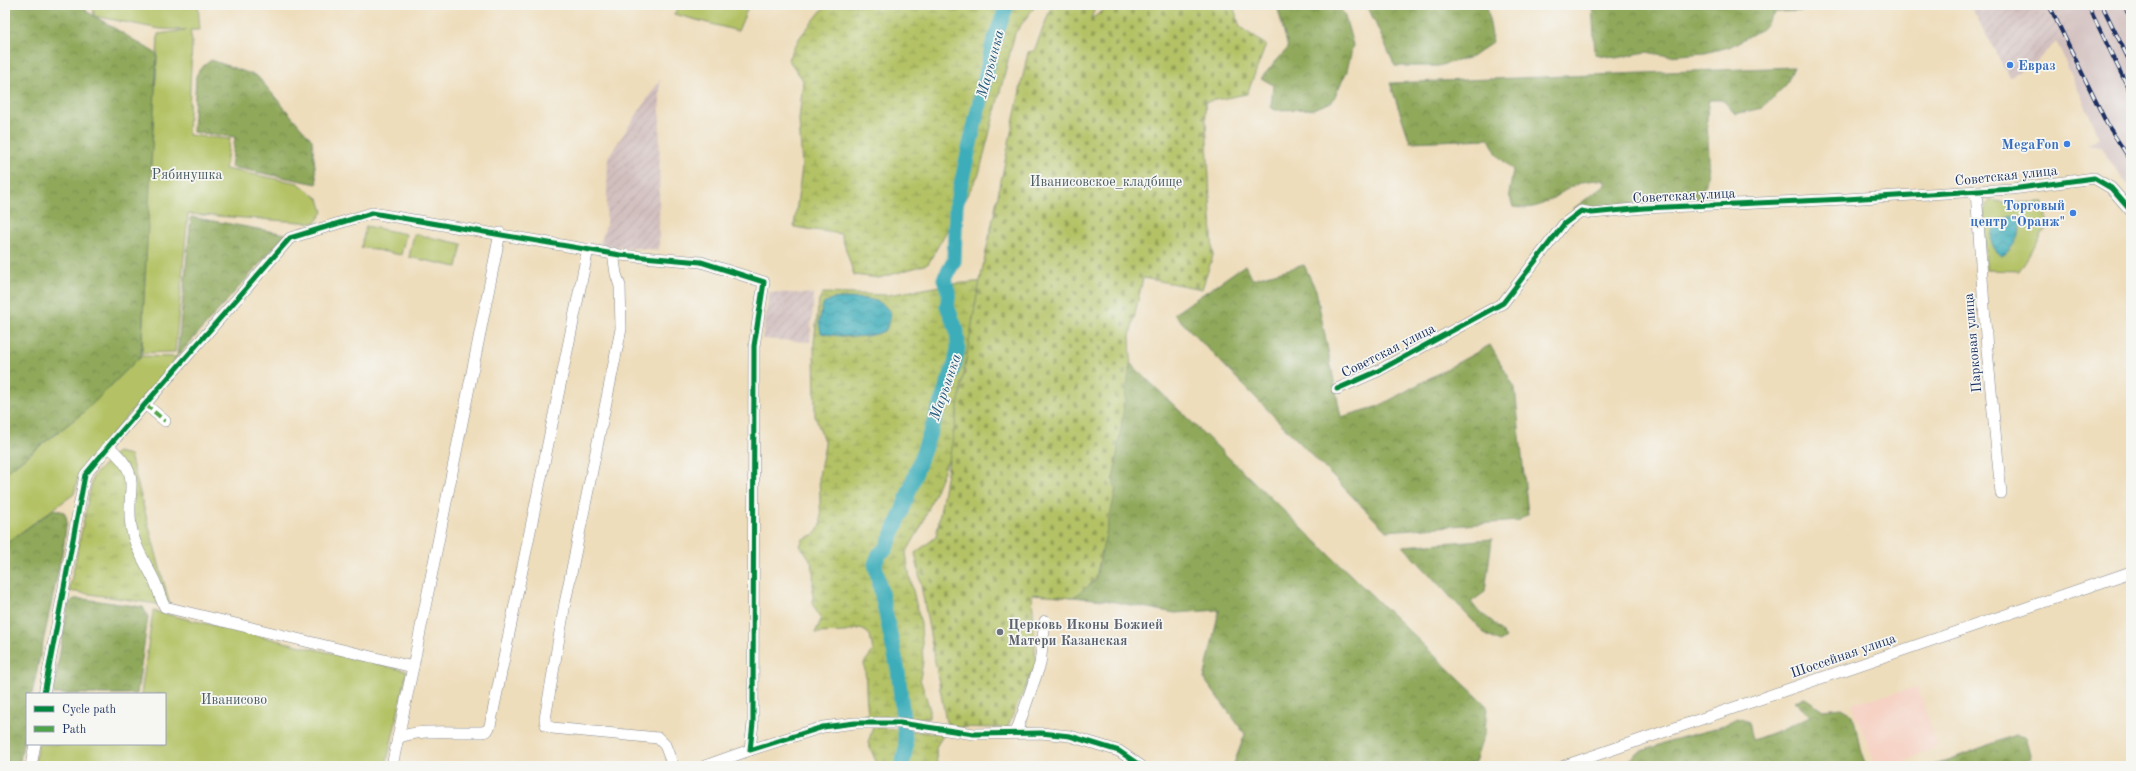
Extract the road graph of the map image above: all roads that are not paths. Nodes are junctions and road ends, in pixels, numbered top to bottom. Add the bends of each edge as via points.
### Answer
1 (1976, 191) junction
2 (2131, 211) edge
3 (500, 233) junction
4 (588, 249) junction
5 (612, 253) junction
6 (1337, 389) dead end
7 (144, 404) junction
8 (166, 420) dead end
9 (108, 446) junction
10 (2001, 493) dead end
11 (2131, 572) edge
12 (1045, 621) dead end
13 (413, 667) junction
14 (44, 693) edge
15 (1016, 733) junction
16 (398, 738) junction
17 (35, 745) edge
18 (750, 750) junction
19 (31, 766) edge
20 (392, 766) edge
21 (673, 766) edge
22 (705, 766) edge
23 (1141, 766) edge
24 (1564, 766) edge

1 - 2 street, Советская улица via 2094,178 2111,188
1 - 6 street, Советская улица via 1644,208 1592,213 1581,211 1564,224 1503,303 1378,371
1 - 10 street, Парковая улица via 1986,350
3 - 4 street
3 - 7 street via 372,213 290,238
3 - 13 street
4 - 5 street
4 - 16 street via 490,726 487,731 482,732 418,733
5 - 18 street via 701,262 764,282 754,346 753,716
5 - 21 street via 620,286 621,329 568,588 545,720 546,725 552,728 658,738 665,745
7 - 8 street
7 - 9 street
9 - 13 street via 126,463 131,475 131,520 136,547 165,607
9 - 14 street via 85,475
11 - 24 street, Шоссейная улица
12 - 15 street via 1040,664
13 - 16 street
15 - 18 street via 974,734 904,724 855,723 823,727
15 - 23 street via 1040,732 1097,743 1119,751
16 - 20 street
17 - 19 street
18 - 22 street

